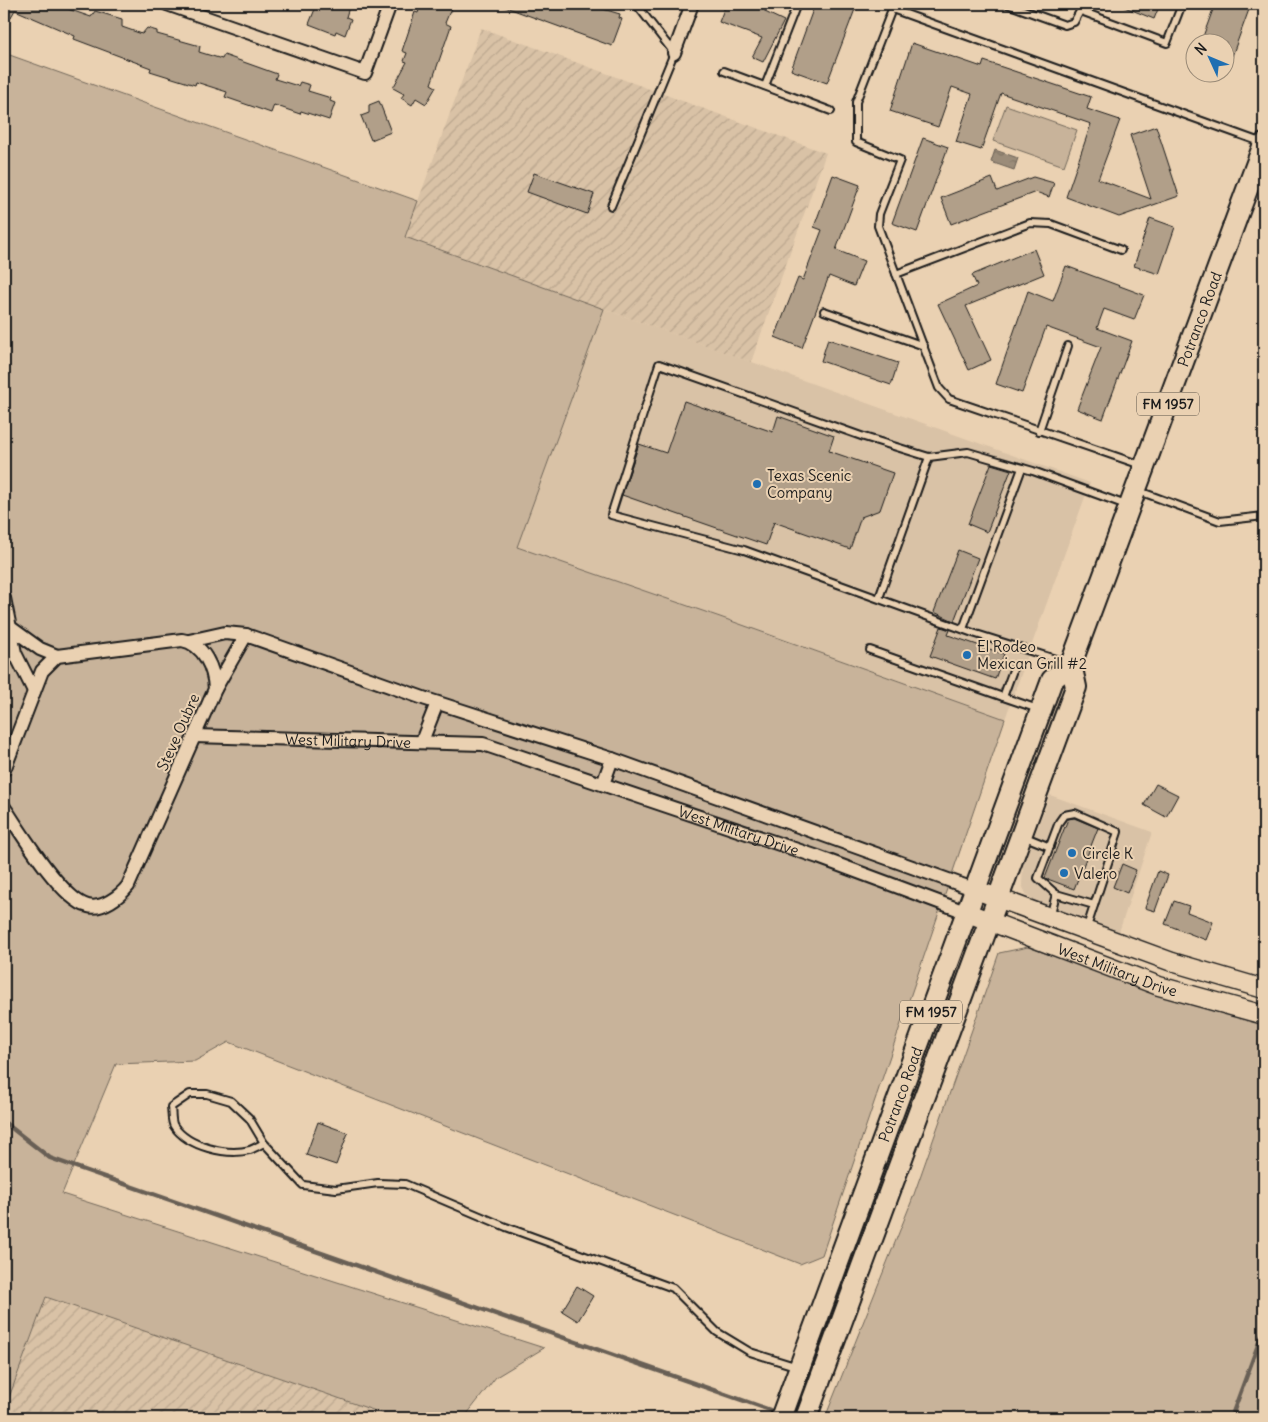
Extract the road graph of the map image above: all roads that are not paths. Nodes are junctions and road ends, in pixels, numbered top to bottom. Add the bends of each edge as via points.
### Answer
1 (167, 4) edge
2 (390, 4) edge
3 (636, 4) edge
4 (692, 4) edge
5 (797, 4) edge
6 (1007, 4) edge
7 (1084, 4) edge
8 (1182, 4) edge
9 (194, 8) edge
10 (1082, 11) junction
11 (674, 53) junction
12 (724, 71) dead end
13 (764, 86) junction
14 (831, 111) dead end
15 (1264, 144) edge
16 (611, 206) dead end
17 (1121, 250) dead end
18 (896, 274) junction
19 (824, 312) dead end
20 (924, 346) junction
21 (1068, 346) dead end
22 (1039, 431) junction
23 (929, 457) junction
24 (1144, 467) junction
25 (1022, 468) junction
26 (1133, 498) junction
27 (1264, 516) edge
28 (4, 598) edge
29 (879, 598) junction
30 (11, 628) junction
31 (963, 629) junction
32 (246, 635) junction
33 (189, 641) junction
34 (870, 650) dead end
35 (56, 656) junction
36 (1071, 664) junction
37 (1013, 670) dead end
38 (215, 689) junction
39 (34, 691) junction
40 (1003, 697) junction
41 (437, 703) junction
42 (1041, 710) junction
43 (194, 736) junction
44 (422, 741) junction
45 (612, 759) junction
46 (4, 770) edge
47 (603, 784) junction
48 (4, 807) edge
49 (16, 826) junction
50 (4, 830) edge
51 (1022, 835) junction
52 (1050, 848) junction
53 (976, 890) junction
54 (1056, 894) junction
55 (998, 899) junction
56 (1094, 905) junction
57 (968, 913) junction
58 (1050, 918) junction
59 (990, 922) junction
60 (1086, 931) junction
61 (1264, 989) edge
62 (1264, 1015) edge
63 (264, 1143) junction
64 (799, 1368) junction
65 (780, 1418) edge
66 (806, 1418) edge

1 - 9 street
2 - 9 street via 365,73
3 - 11 lane
4 - 11 street
5 - 13 lane
6 - 10 lane via 1065,25 1074,22
7 - 10 lane
8 - 10 lane via 1166,43
11 - 16 lane
12 - 13 lane
13 - 14 lane
15 - 18 lane via 892,9 856,102 856,142 900,160 879,214 878,226
15 - 24 main road, Potranco Road / FM 1957
17 - 18 lane via 1051,224 1030,223
18 - 20 lane
19 - 20 lane
20 - 22 lane via 939,388 949,398
21 - 22 lane
22 - 24 lane
23 - 25 lane via 968,452
23 - 29 lane
23 - 29 lane via 659,364 611,514 744,550
24 - 26 main road, Potranco Road / FM 1957
25 - 26 lane
25 - 31 lane
26 - 27 lane via 1220,521
26 - 36 main road, Potranco Road / FM 1957
28 - 30 street
29 - 31 lane
30 - 35 street via 40,649
30 - 39 street via 15,653
31 - 36 lane
32 - 33 street, West Military Drive via 225,633
32 - 38 street
32 - 41 street, West Military Drive
33 - 35 street
33 - 38 street, Steve Oubre via 200,648 209,664
34 - 40 lane
35 - 39 street via 42,671
36 - 42 main road, Potranco Road / FM 1957 via 1052,680
36 - 51 main road, Potranco Road / FM 1957 via 1076,687
37 - 40 lane
38 - 43 street, Steve Oubre
39 - 46 street
40 - 42 lane
41 - 44 street
41 - 45 street, West Military Drive
42 - 53 main road, Potranco Road / FM 1957
43 - 44 street, West Military Drive
43 - 49 street, Steve Oubre via 128,886 119,897 91,907 78,903 67,894
44 - 47 street, West Military Drive via 483,744
45 - 47 street
45 - 53 street, West Military Drive
47 - 57 street, West Military Drive via 818,857
48 - 49 street, Steve Oubre
49 - 50 street
51 - 52 lane
51 - 55 main road, Potranco Road / FM 1957
52 - 54 lane via 1038,878
52 - 56 lane via 1064,815 1075,813 1118,832
53 - 55 main road, West Military Drive
53 - 57 main road, Potranco Road / FM 1957
54 - 56 lane
54 - 58 lane
55 - 58 main road, West Military Drive
55 - 59 main road, Potranco Road / FM 1957
56 - 60 lane
57 - 59 main road, West Military Drive
57 - 64 main road, Potranco Road / FM 1957
58 - 60 main road, West Military Drive
59 - 62 main road, West Military Drive via 1160,986
59 - 66 main road, Potranco Road / FM 1957
60 - 61 main road, West Military Drive via 1172,962
63 - 63 lane via 249,1118 231,1101 207,1094 190,1094 171,1107 173,1126 204,1147 249,1150
63 - 64 lane via 303,1185 336,1189 378,1183 405,1184 506,1227 673,1288 717,1332 750,1352
64 - 65 main road, Potranco Road / FM 1957

